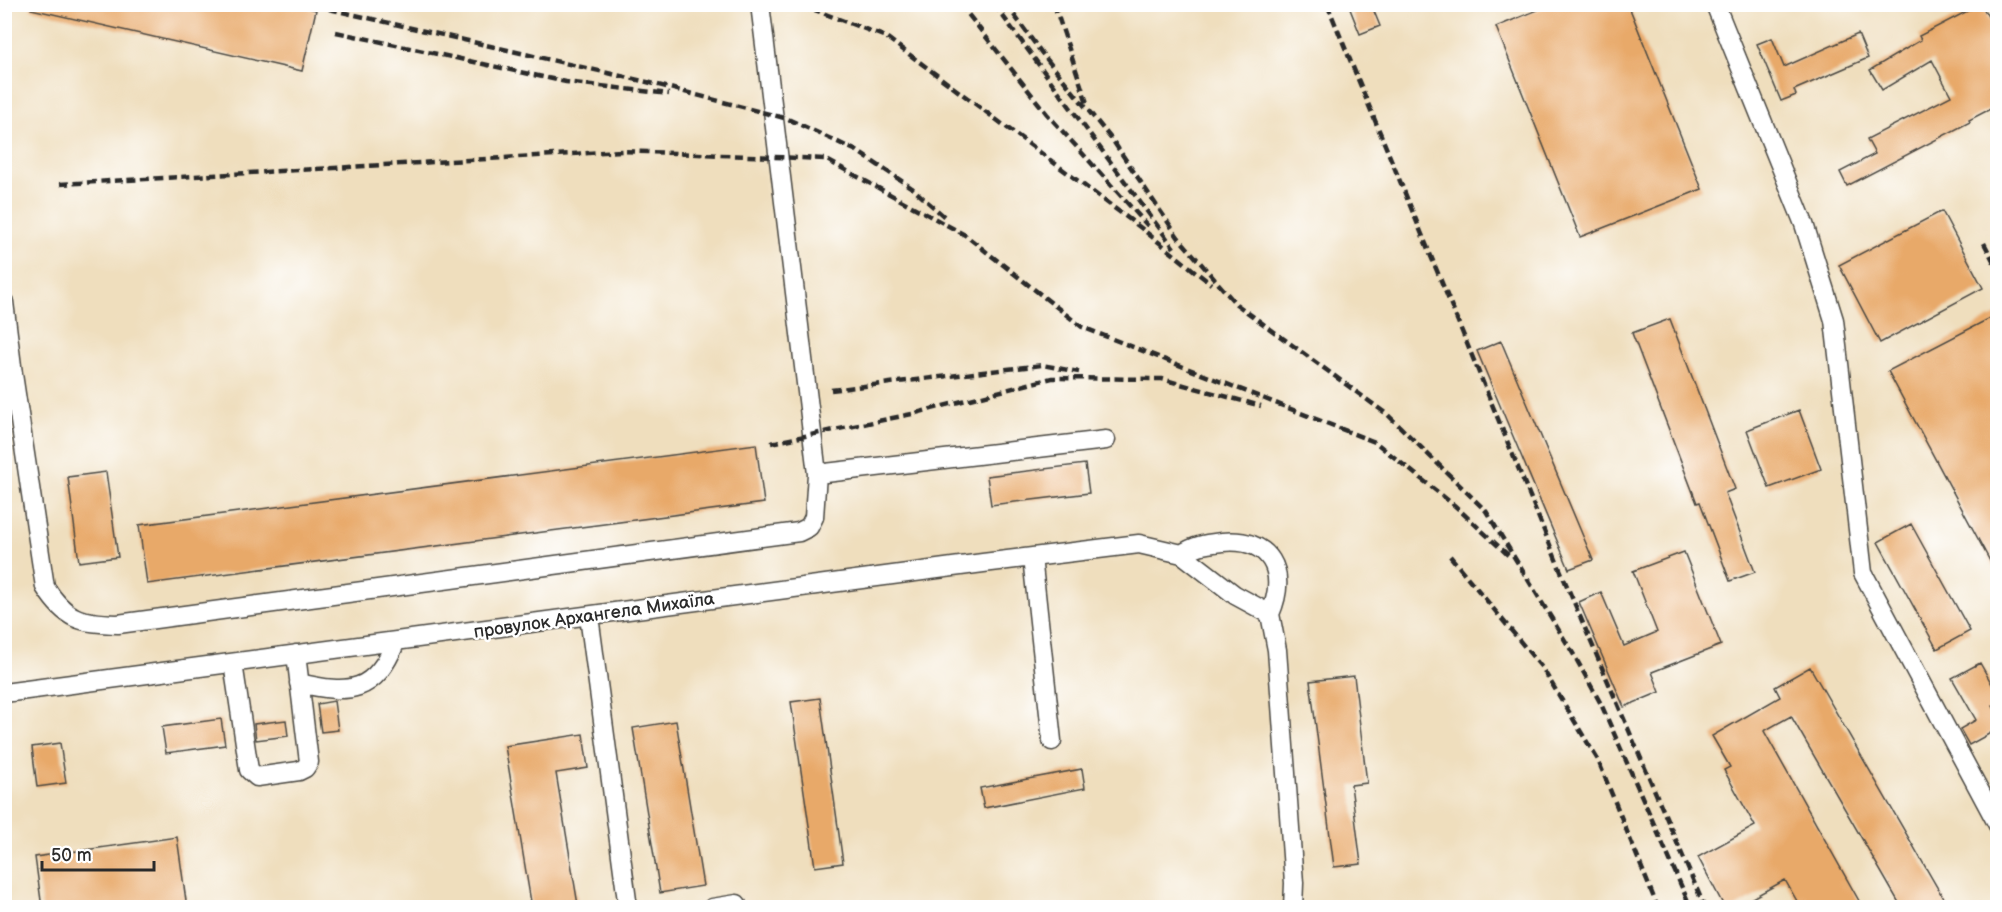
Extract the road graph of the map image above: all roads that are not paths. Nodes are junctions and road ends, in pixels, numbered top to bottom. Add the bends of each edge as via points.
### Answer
1 (760, 4) edge
2 (1715, 4) edge
3 (4, 302) edge
4 (1106, 440) dead end
5 (817, 474) junction
6 (1182, 554) junction
7 (1032, 557) junction
8 (1270, 614) junction
9 (589, 616) junction
10 (396, 641) junction
11 (296, 654) junction
12 (233, 663) junction
13 (299, 683) junction
14 (4, 693) edge
15 (1052, 741) dead end
16 (1998, 825) edge
17 (737, 904) dead end
18 (628, 908) edge
19 (712, 908) edge
20 (1293, 908) edge

1 - 5 street
2 - 16 street via 1804,224 1834,320 1863,573
3 - 5 street via 45,587 56,605 75,618 95,623 118,624 799,532 809,527 814,517
4 - 5 street
6 - 7 street, провулок Архангела Михаїла via 1138,544
6 - 8 street, провулок Архангела Михаїла via 1235,595
6 - 8 street via 1199,545 1237,541 1251,543 1266,552 1276,566 1278,589
7 - 9 street, провулок Архангела Михаїла
7 - 15 street
8 - 20 street via 1278,661
9 - 10 street, провулок Архангела Михаїла
9 - 18 street
10 - 11 street, провулок Архангела Михаїла
10 - 13 street via 382,669 363,685 347,690
11 - 12 street, провулок Архангела Михаїла
11 - 13 street
12 - 13 street via 249,770 257,777 299,771 309,762
12 - 14 street, провулок Архангела Михаїла
17 - 19 street

